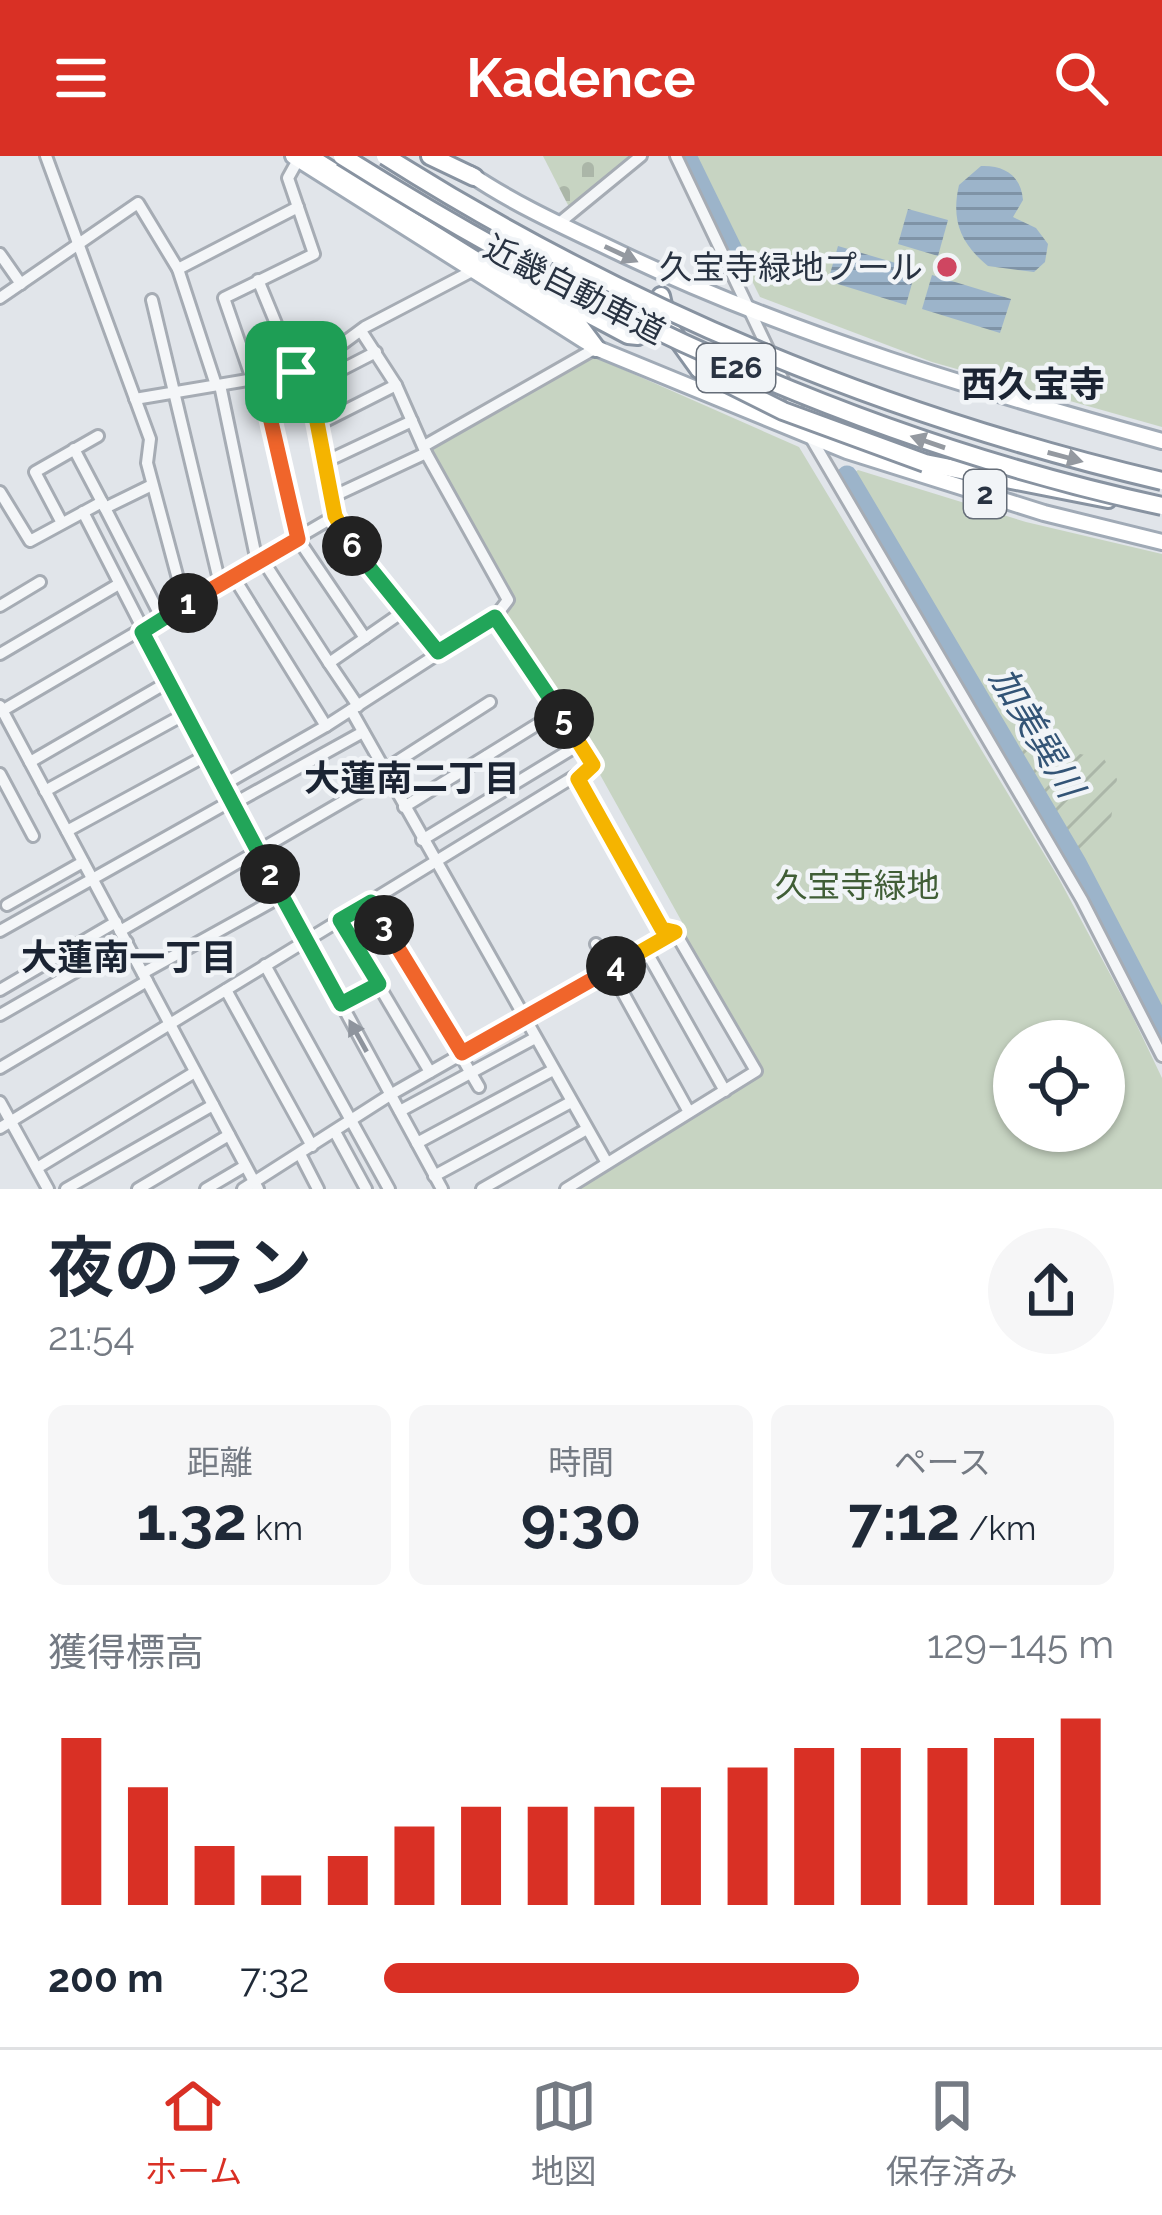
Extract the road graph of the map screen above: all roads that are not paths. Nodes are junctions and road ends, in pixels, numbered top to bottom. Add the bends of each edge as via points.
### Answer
1 (46, 156) edge
2 (342, 156) edge
3 (385, 156) edge
4 (430, 156) edge
5 (446, 156) edge
6 (641, 156) edge
7 (676, 156) edge
8 (300, 157) edge
9 (474, 177) junction
10 (298, 207) junction
11 (558, 224) junction
12 (430, 229) junction
13 (79, 244) junction
14 (0, 254) edge
15 (178, 268) junction
16 (474, 270) junction
17 (257, 280) junction
18 (21, 284) junction
19 (661, 296) dead end
20 (0, 298) edge
21 (152, 300) dead end
22 (744, 307) junction
23 (645, 313) dead end
24 (361, 332) junction
25 (596, 348) junction
26 (376, 352) junction
27 (302, 371) junction
28 (256, 379) junction
29 (218, 385) junction
30 (310, 386) junction
31 (396, 386) junction
32 (176, 392) junction
33 (135, 399) junction
34 (412, 421) junction
35 (317, 424) junction
36 (98, 436) dead end
37 (811, 438) junction
38 (1162, 441) edge
39 (74, 449) junction
40 (425, 450) junction
41 (325, 462) junction
42 (1162, 481) edge
43 (152, 485) junction
44 (0, 492) edge
45 (332, 497) junction
46 (103, 505) junction
47 (1162, 507) edge
48 (5, 511) edge
49 (83, 512) junction
50 (335, 516) junction
51 (62, 523) junction
52 (298, 539) junction
53 (1162, 542) edge
54 (259, 561) junction
55 (233, 576) junction
56 (40, 582) dead end
57 (119, 584) junction
58 (220, 584) junction
59 (185, 605) junction
60 (0, 606) edge
61 (404, 611) junction
62 (495, 617) junction
63 (162, 619) junction
64 (142, 632) junction
65 (365, 638) junction
66 (438, 652) junction
67 (0, 654) edge
68 (329, 663) junction
69 (168, 682) junction
70 (490, 702) dead end
71 (354, 708) junction
72 (1, 710) edge
73 (559, 711) junction
74 (185, 714) junction
75 (326, 727) junction
76 (363, 732) junction
77 (580, 745) junction
78 (207, 755) junction
79 (487, 756) junction
80 (30, 762) junction
81 (385, 773) junction
82 (0, 774) edge
83 (578, 779) junction
84 (223, 785) junction
85 (507, 789) junction
86 (45, 791) junction
87 (232, 802) junction
88 (404, 807) junction
89 (67, 831) junction
90 (33, 836) dead end
91 (422, 840) junction
92 (259, 852) junction
93 (83, 862) junction
94 (436, 865) junction
95 (92, 879) junction
96 (0, 891) edge
97 (282, 896) junction
98 (371, 902) junction
99 (7, 905) junction
100 (340, 920) junction
101 (16, 922) junction
102 (0, 931) edge
103 (121, 932) junction
104 (675, 932) junction
105 (306, 940) junction
106 (596, 944) dead end
107 (645, 949) junction
108 (265, 965) junction
109 (610, 969) junction
110 (145, 977) junction
111 (379, 984) junction
112 (0, 990) edge
113 (226, 990) junction
114 (341, 1004) junction
115 (0, 1016) edge
116 (524, 1018) junction
117 (170, 1024) junction
118 (535, 1038) junction
119 (462, 1053) junction
120 (1162, 1056) edge
121 (0, 1068) edge
122 (553, 1070) junction
123 (195, 1072) junction
124 (430, 1072) junction
125 (472, 1072) junction
126 (479, 1087) dead end
127 (724, 1090) junction
128 (390, 1095) junction
129 (0, 1102) edge
130 (572, 1102) junction
131 (212, 1105) junction
132 (400, 1111) junction
133 (689, 1112) junction
134 (353, 1120) junction
135 (5, 1125) edge
136 (587, 1129) junction
137 (335, 1132) junction
138 (229, 1135) junction
139 (417, 1143) junction
140 (312, 1146) junction
141 (300, 1154) junction
142 (607, 1163) junction
143 (245, 1166) junction
144 (37, 1168) junction
145 (434, 1176) junction
146 (252, 1187) edge
147 (48, 1189) edge
148 (66, 1189) edge
149 (138, 1189) edge
150 (206, 1189) edge
151 (318, 1189) edge
152 (366, 1189) edge
153 (389, 1189) edge
154 (442, 1189) edge
155 (482, 1189) edge
156 (566, 1189) edge

1 - 13 street
47 -> 2 highway, 近畿自動車道 / E26, bridge via 964,454 774,385 544,275
3 -> 42 highway, 近畿自動車道 / E26, bridge via 574,264 798,369 954,425
4 - 9 highway
5 - 9 main road
6 - 11 street
7 - 22 street
8 - 10 street via 288,178
8 - 12 highway
8 - 16 main road, 2
9 - 11 main road
10 - 15 street
10 - 17 street via 314,254
11 -> 22 main road
12 - 23 highway via 628,335 646,326
12 - 25 highway via 578,324
13 - 15 street via 138,203
13 - 18 street
13 - 33 street
14 - 18 street
15 - 29 street
16 - 24 street
16 - 25 main road, 2
17 - 27 street
17 - 28 street via 224,298
18 - 20 street
19 - 47 highway, bridge via 668,326 699,369 782,410 925,464
21 - 32 street
22 - 37 street
22 - 38 main road via 952,383
24 - 26 street
24 - 27 street
25 - 37 main road, 2
25 - 40 street
26 - 30 street
26 - 31 street
27 - 28 street
27 - 30 street
28 - 29 street
28 - 52 street
29 - 32 street
29 - 54 street
30 - 35 street
31 - 34 street
31 - 35 street
32 - 33 street
32 - 58 street
33 - 43 street via 150,439
34 - 40 street
34 - 41 street
35 - 41 street
36 - 39 street
37 - 53 main road, 2
37 - 120 street via 1082,900
39 - 46 street
39 - 51 street via 35,472
40 - 45 street
40 - 62 street via 508,600
41 - 45 street
43 - 46 street
43 - 59 street
44 - 48 street
45 - 50 street
46 - 49 street
46 - 63 street
48 - 51 street via 30,541
49 - 51 street
49 - 57 street
50 - 52 street
50 - 61 street
52 - 54 street
52 - 65 street
54 - 55 street
54 - 68 street
55 - 58 street
55 - 75 street
56 - 60 street
57 - 64 street
57 - 67 street
58 - 59 street
59 - 63 street
61 - 65 street
61 - 66 street
62 - 66 street
62 - 73 street
63 - 64 street
64 - 69 street
64 - 72 street
65 - 68 street
66 - 71 street
68 - 71 street
69 - 74 street
69 - 80 street
70 - 81 street
71 - 75 street
71 - 76 street
72 - 80 street
73 - 77 street
73 - 79 street
74 - 78 street
74 - 86 street
75 - 84 street
76 - 81 street
76 - 87 street
77 - 83 street via 593,765
77 - 85 street
78 - 84 street
78 - 89 street
79 - 85 street
79 - 88 street
80 - 86 street
81 - 88 street
81 - 92 street
82 - 90 street
83 - 94 street
83 - 104 street via 662,929
84 - 87 street
85 - 91 street
86 - 89 street
87 - 92 street
87 - 95 street
88 - 91 street
89 - 93 street
91 - 94 street
92 - 97 street
92 - 103 street
93 - 95 street
93 - 99 street
94 - 98 street
94 - 116 street
95 - 101 street
95 - 103 street
96 - 99 street
97 - 105 street
97 - 110 street
98 - 100 street
98 - 119 street
99 - 101 street
100 - 105 street
100 - 111 street
101 - 102 street
103 - 110 street
103 - 112 street
103 - 115 street
104 - 107 street
104 - 127 street via 756,1071
105 - 108 street
105 - 114 street
106 - 109 street
107 - 109 street
107 - 127 street
108 - 113 street
108 - 134 street
109 - 116 street
109 - 133 street
110 - 117 street
110 - 121 street
111 - 114 street
111 - 124 street
113 - 117 street
113 - 140 street
128 -> 114 street
116 - 118 street
116 - 119 street
117 - 123 street
117 - 135 street
118 - 122 street
118 - 125 street
119 - 124 street
119 - 125 street
122 - 130 street
122 - 139 street
123 - 131 street
123 - 144 street
124 - 128 street
125 - 126 street
125 - 132 street
127 - 133 street
128 - 132 street
128 - 134 street
129 - 135 street
130 - 136 street
130 - 145 street
131 - 138 street
131 - 148 street
132 - 139 street
133 - 142 street
134 - 137 street
134 - 153 street
135 - 144 street
136 - 142 street
136 - 155 street
137 - 140 street
137 - 152 street
138 - 143 street
138 - 149 street
139 - 145 street
140 - 141 street
141 - 146 street
141 - 151 street
142 - 156 street
143 - 146 street
143 - 150 street
144 - 147 street
145 - 154 street

